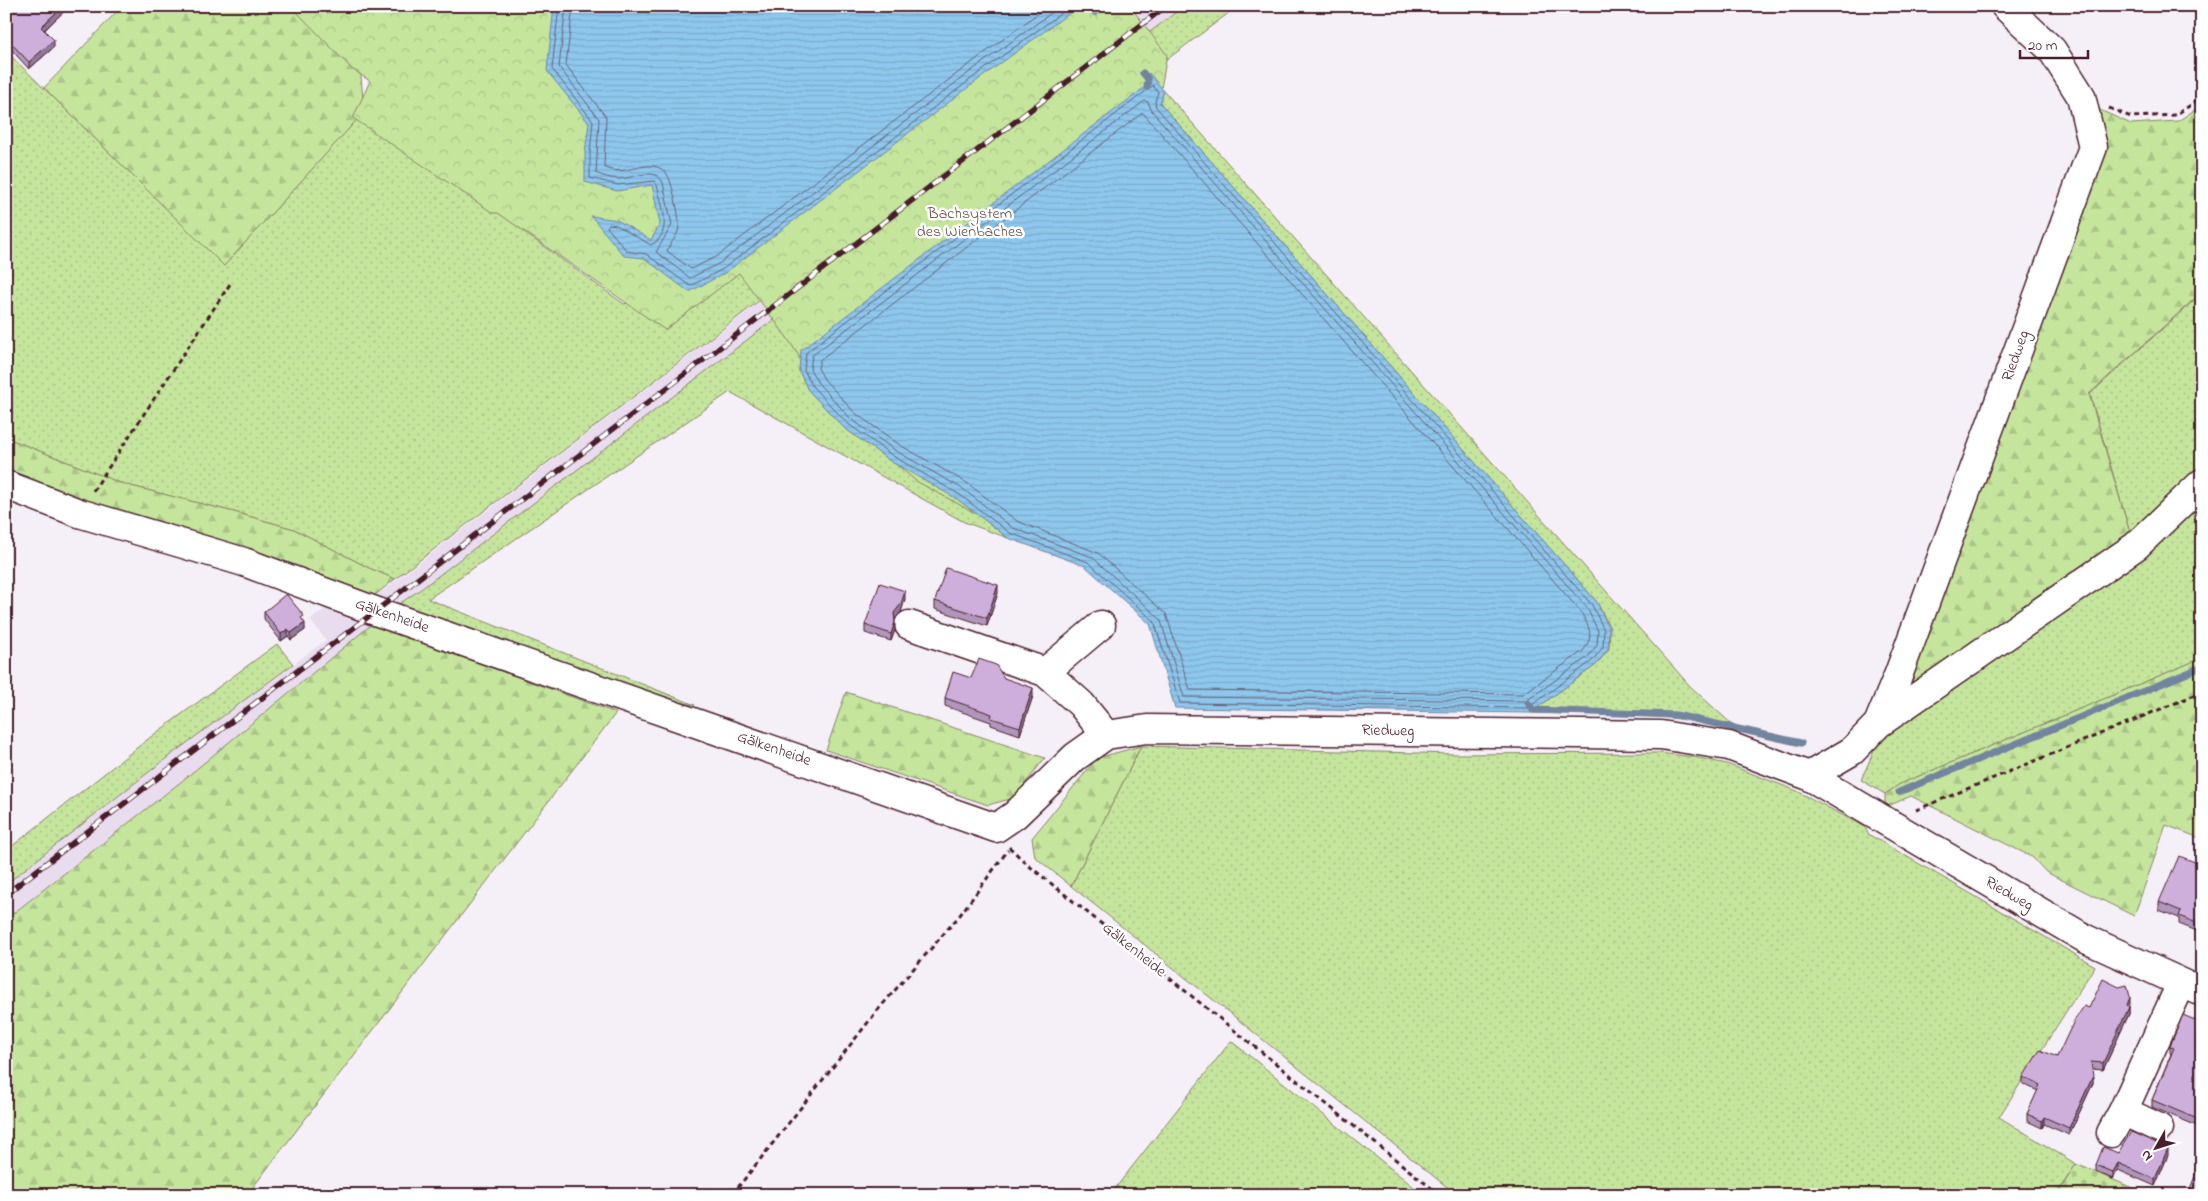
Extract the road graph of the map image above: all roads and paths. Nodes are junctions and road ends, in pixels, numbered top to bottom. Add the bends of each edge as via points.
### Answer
1 (2005, 6) edge
2 (2081, 96) junction
3 (2202, 98) edge
4 (230, 284) dead end
5 (2202, 483) edge
6 (6, 485) edge
7 (79, 513) junction
8 (909, 625) dead end
9 (1101, 625) dead end
10 (1046, 672) junction
11 (2202, 692) edge
12 (1878, 724) junction
13 (1106, 735) junction
14 (1852, 751) junction
15 (1809, 776) junction
16 (1841, 796) junction
17 (1887, 822) junction
18 (1003, 838) junction
19 (2191, 988) edge
20 (2159, 1128) dead end
21 (732, 1195) edge
22 (1440, 1195) edge

1 - 2 street, Riedweg via 2052,50
2 - 3 path via 2131,117 2175,115
2 - 12 street, Riedweg via 2093,146
4 - 7 path
5 - 12 street, Riedweg via 2136,546
6 - 7 street, Gälkenheide
7 - 18 street, Gälkenheide via 244,562
8 - 10 street
9 - 10 street
10 - 13 street via 1081,704
11 - 17 path
12 - 14 street, Riedweg
13 - 15 street, Riedweg via 1147,729 1661,735 1729,746
13 - 18 street, Riedweg via 1075,757 1015,815
14 - 15 street, Riedweg
14 - 16 street
15 - 16 street, Riedweg
16 - 17 street, Riedweg
17 - 19 street, Riedweg via 2086,939
18 - 21 path via 960,915 878,1011
18 - 22 path, Gälkenheide via 1028,865
19 - 20 street, Riedweg via 2117,1122

